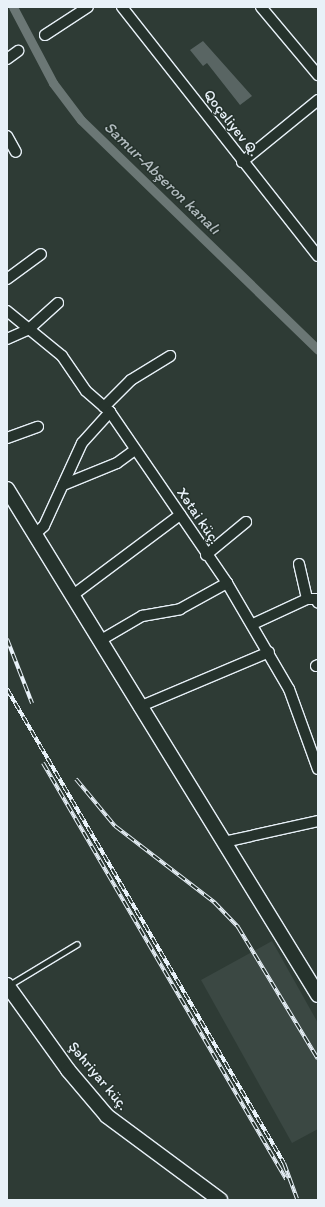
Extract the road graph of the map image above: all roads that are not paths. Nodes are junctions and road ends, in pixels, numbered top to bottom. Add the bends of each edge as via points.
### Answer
1 (88, 7) edge
2 (122, 7) edge
3 (261, 7) edge
4 (44, 35) dead end
5 (18, 51) dead end
6 (7, 59) edge
7 (318, 75) edge
8 (318, 100) edge
9 (7, 136) edge
10 (16, 152) dead end
11 (242, 162) junction
12 (41, 254) dead end
13 (318, 256) edge
14 (7, 279) edge
15 (58, 303) dead end
16 (7, 311) edge
17 (29, 329) junction
18 (7, 339) edge
19 (170, 356) dead end
20 (107, 409) junction
21 (38, 427) dead end
22 (7, 438) edge
23 (135, 450) junction
24 (63, 485) junction
25 (7, 489) edge
26 (180, 516) junction
27 (246, 522) dead end
28 (35, 534) junction
29 (206, 555) junction
30 (299, 564) dead end
31 (227, 583) junction
32 (73, 595) junction
33 (315, 599) edge
34 (253, 624) junction
35 (101, 640) junction
36 (269, 652) junction
37 (139, 707) junction
38 (318, 769) edge
39 (318, 821) edge
40 (224, 842) junction
41 (77, 944) dead end
42 (7, 986) edge
43 (318, 995) edge
44 (220, 1200) edge

1 - 4 street
2 - 11 street, Qoçəliyev Q.
3 - 7 street
5 - 6 street
8 - 11 street
9 - 10 street
11 - 13 street, Qoçəliyev Q.
12 - 14 street
15 - 17 street
16 - 17 street, Xətai küç.
17 - 18 street
17 - 20 street, Xətai küç. via 62,356 86,391
19 - 20 street via 131,380
20 - 23 street, Xətai küç.
20 - 24 street via 82,443
21 - 22 street
23 - 24 street via 117,463
23 - 26 street, Xətai küç.
24 - 28 street via 44,526
25 - 28 street
26 - 29 street, Xətai küç.
26 - 32 street
27 - 29 street
28 - 32 street
29 - 31 street, Xətai küç.
30 - 33 street
31 - 34 street, Xətai küç.
31 - 35 street via 180,609 142,616
32 - 35 street
33 - 34 street
34 - 36 street, Xətai küç.
35 - 37 street
36 - 37 street
36 - 38 street, Xətai küç. via 289,689
37 - 40 street
39 - 40 street
40 - 43 street
41 - 42 lane
42 - 44 street, Şəhriyar küç. via 68,1070 107,1116

